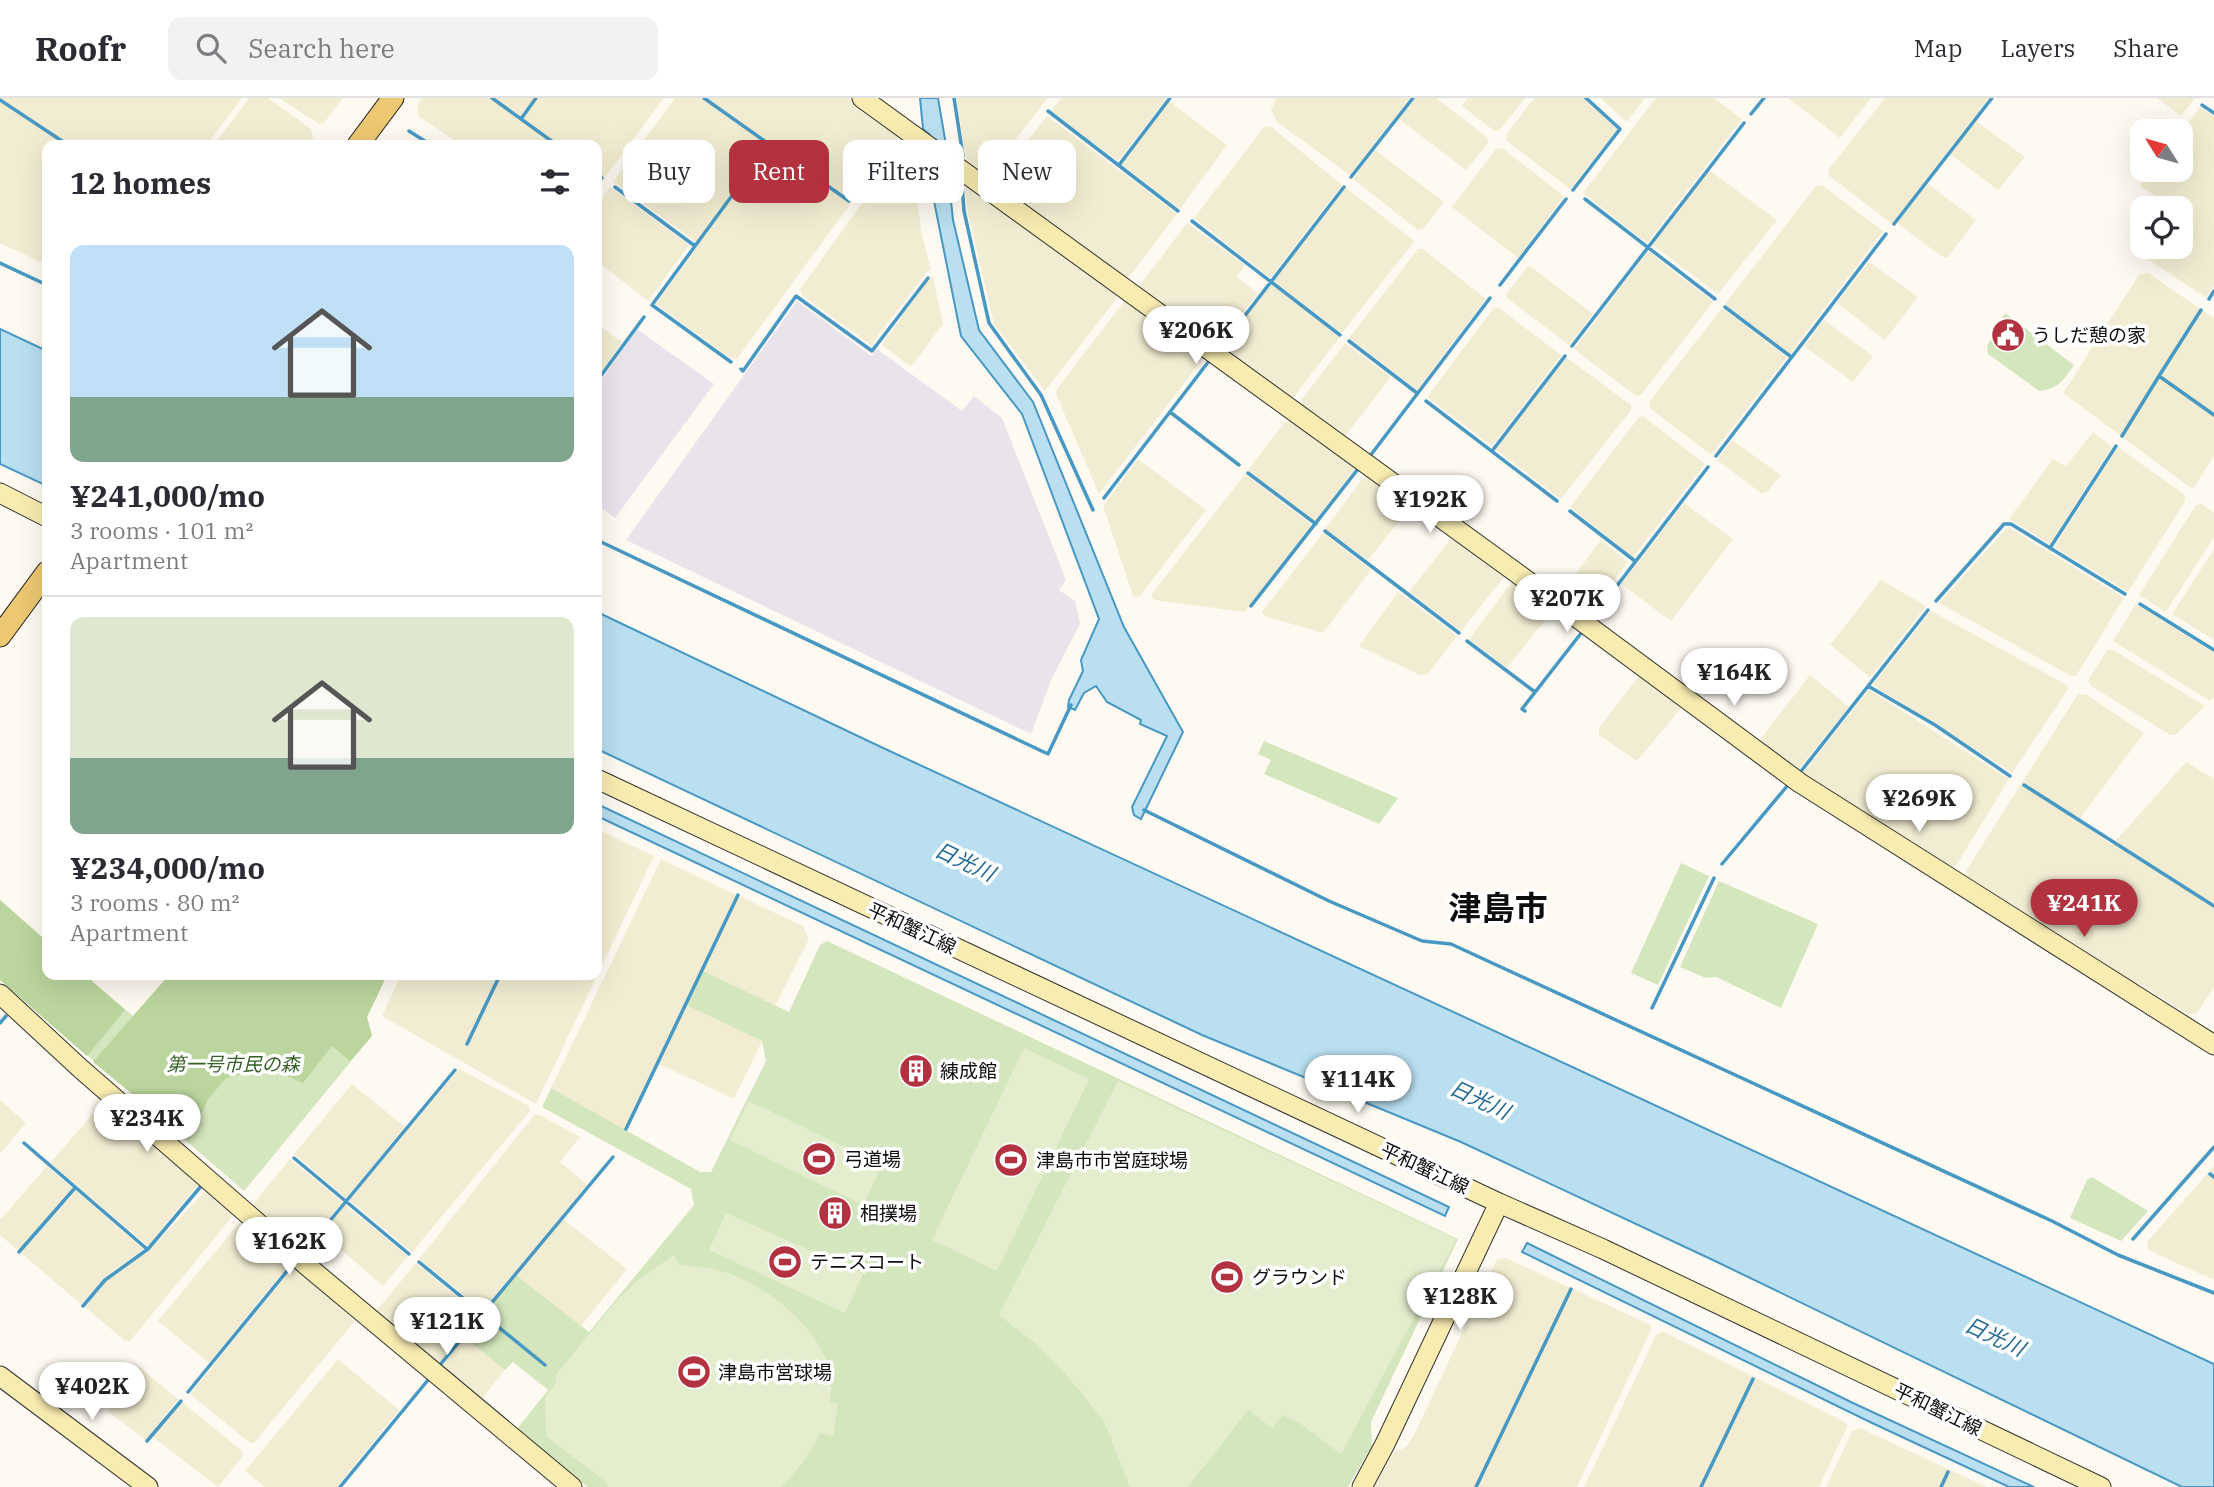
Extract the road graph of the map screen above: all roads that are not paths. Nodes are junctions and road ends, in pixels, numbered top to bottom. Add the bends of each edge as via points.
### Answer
1 (393, 98) edge
2 (862, 98) edge
3 (362, 140) edge
4 (0, 494) edge
5 (42, 515) edge
6 (42, 579) edge
7 (0, 636) edge
8 (602, 781) edge
9 (0, 994) edge
10 (2214, 1045) edge
11 (1499, 1203) junction
12 (0, 1376) edge
13 (148, 1487) edge
14 (572, 1487) edge
15 (1362, 1487) edge
16 (2101, 1487) edge

1 - 3 main road
2 - 10 street via 1800,783
4 - 5 street
6 - 7 main road
8 - 11 street, 平和蟹江線
9 - 14 street via 306,1265
11 - 15 street
11 - 16 street, 平和蟹江線
12 - 13 street

